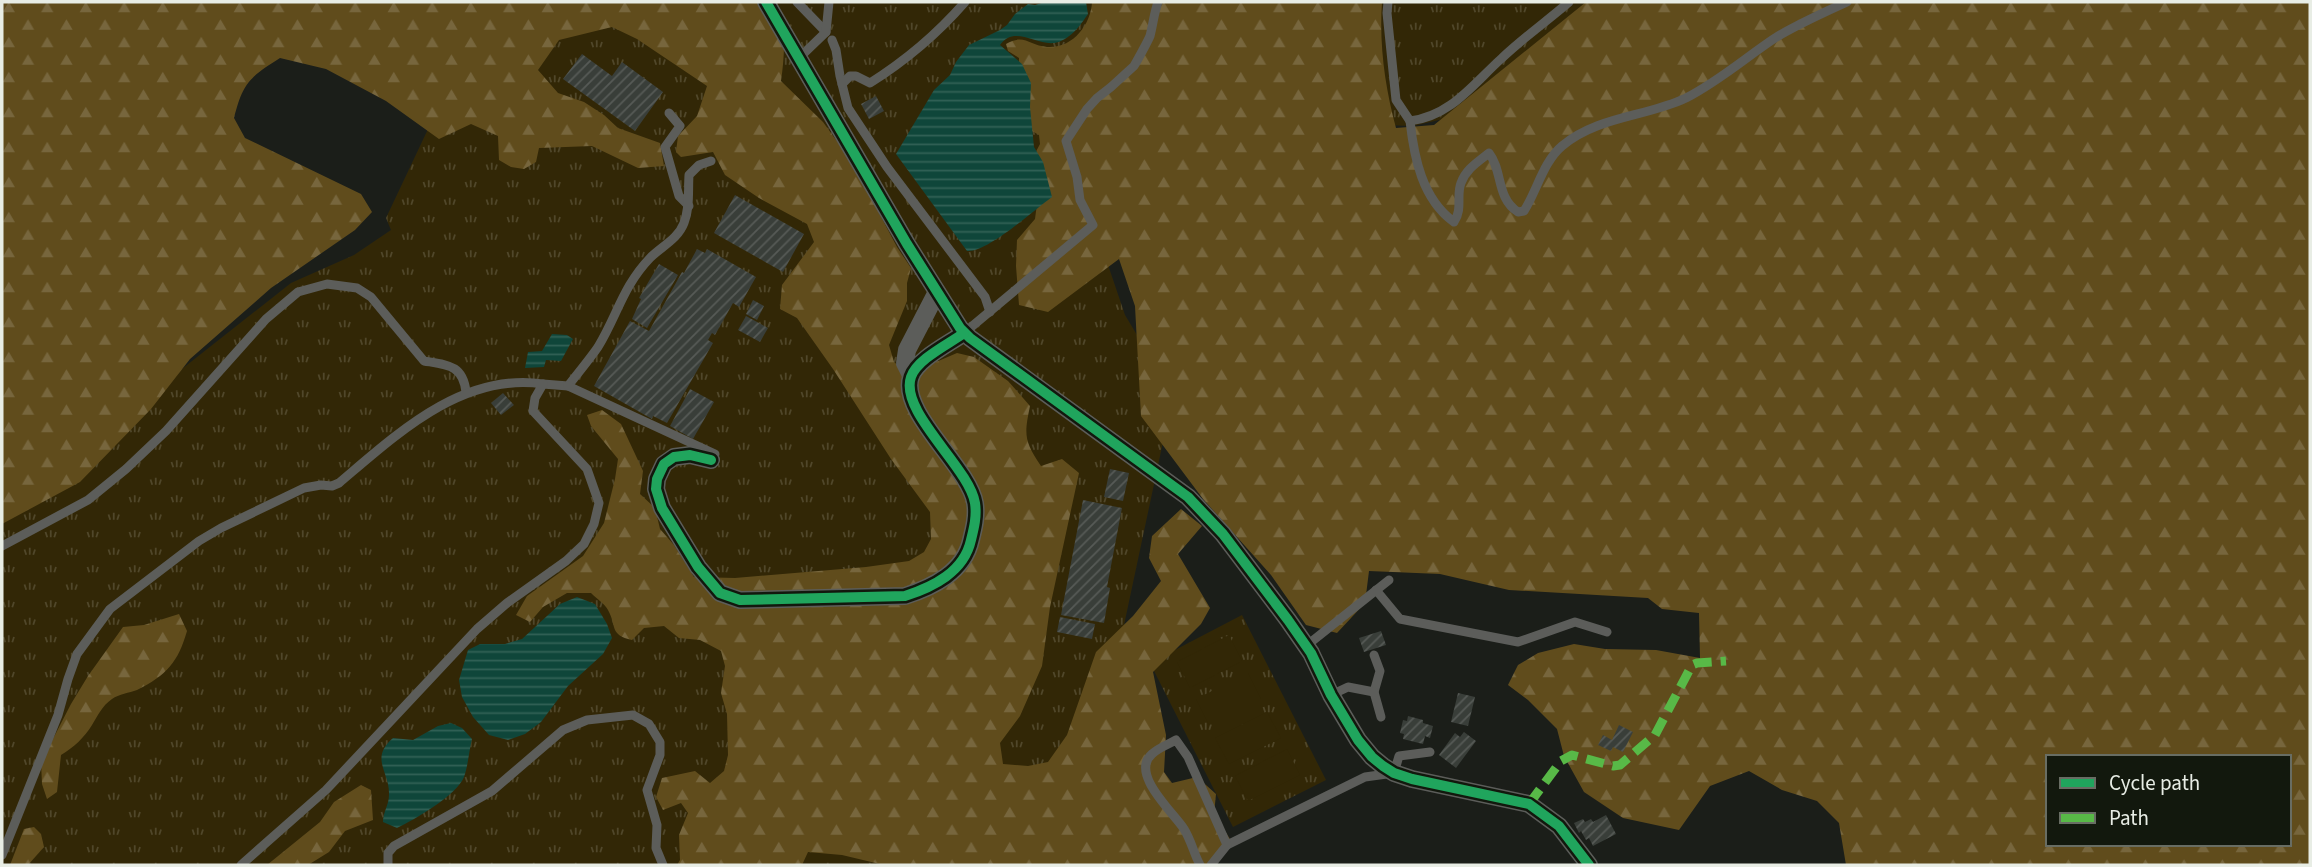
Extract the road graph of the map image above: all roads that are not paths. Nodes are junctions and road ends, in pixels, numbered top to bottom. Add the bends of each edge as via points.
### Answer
1 (766, 2) edge
2 (797, 2) edge
3 (829, 2) edge
4 (965, 2) edge
5 (1158, 2) edge
6 (1388, 2) edge
7 (1569, 2) edge
8 (1847, 2) edge
9 (829, 36) junction
10 (799, 58) junction
11 (842, 84) junction
12 (669, 113) dead end
13 (1410, 121) junction
14 (711, 161) dead end
15 (689, 206) junction
16 (937, 292) junction
17 (990, 312) junction
18 (964, 333) junction
19 (911, 375) junction
20 (543, 384) junction
21 (568, 386) junction
22 (466, 392) junction
23 (713, 457) joint
24 (2, 546) edge
25 (1389, 580) dead end
26 (1376, 590) junction
27 (1607, 632) dead end
28 (1306, 646) junction
29 (1374, 655) dead end
30 (1374, 692) junction
31 (1331, 695) junction
32 (1381, 717) dead end
33 (1430, 752) dead end
34 (1394, 773) junction
35 (1227, 845) junction
36 (2, 855) edge
37 (241, 865) edge
38 (388, 865) edge
39 (663, 865) edge
40 (1200, 865) edge
41 (1211, 865) edge
42 (1588, 865) edge

1 - 10 street
2 - 9 lane
3 - 9 lane
4 - 11 lane via 897,65 870,83 850,76
5 - 17 lane via 1140,58 1087,109 1066,141 1080,200 1093,225
6 - 13 lane via 1396,100
7 - 13 lane via 1453,105 1428,119
8 - 13 lane via 1772,40 1683,99 1576,136 1553,155 1524,211 1518,212 1506,200 1489,153 1470,168 1460,184 1454,222 1447,217 1421,178
9 - 10 lane
9 - 11 lane
10 - 16 street
11 - 17 lane via 848,108 864,134 963,265
12 - 15 lane via 680,126 665,147 679,196
14 - 15 lane via 689,175
15 - 21 lane via 678,235 638,272 599,346
16 - 18 street
16 - 19 street via 907,350 905,363
17 - 18 lane
18 - 19 street via 923,360
18 - 28 street via 1188,497 1223,534
19 - 23 street via 909,390 918,411 975,501 970,547 958,566 923,590 905,596 740,600 720,593 698,568 662,508 656,489 664,464 674,457
20 - 21 lane
20 - 22 lane via 488,385
20 - 37 lane via 533,411 587,469 599,503 584,544 477,629 326,790
21 - 23 lane
22 - 24 lane via 460,371 424,361 371,298 357,288 327,284 298,292 266,318 126,469 88,500
22 - 36 lane via 397,434 332,486 304,488 199,541 110,609 77,654 58,715
25 - 26 lane
26 - 27 lane via 1400,619 1518,642 1575,622
26 - 28 lane
28 - 31 street
29 - 30 lane via 1380,671
30 - 31 lane via 1348,687
30 - 32 lane
31 - 34 street via 1365,748
33 - 34 lane via 1399,755
34 - 35 lane via 1366,777
34 - 42 street via 1529,804 1559,826
35 - 40 lane via 1176,740 1150,754 1147,773 1151,782 1185,830
35 - 41 lane
38 - 39 lane via 388,853 394,846 492,791 563,730 587,720 633,715 649,724 660,743 647,790

